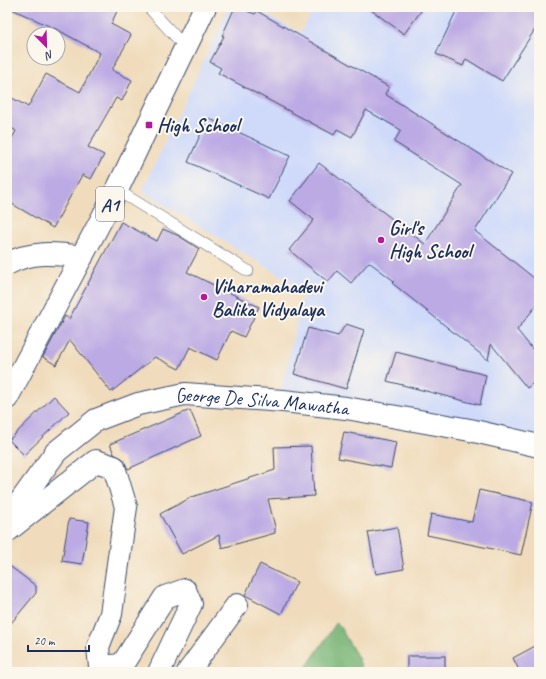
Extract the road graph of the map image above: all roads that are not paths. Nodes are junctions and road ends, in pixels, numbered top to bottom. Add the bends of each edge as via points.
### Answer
1 (150, 7) edge
2 (205, 7) edge
3 (186, 48) junction
4 (117, 190) junction
5 (82, 257) junction
6 (7, 264) edge
7 (248, 271) dead end
8 (7, 398) edge
9 (539, 446) edge
10 (7, 520) edge
11 (7, 531) edge
12 (237, 605) dead end
13 (159, 672) edge
14 (188, 672) edge

1 - 3 lane
2 - 3 main road, A1
3 - 4 main road, A1
4 - 5 main road, A1
4 - 7 lane
5 - 6 main road via 62,254 29,255
5 - 8 main road, A1
9 - 10 main road, George De Silva Mawatha via 470,430 346,408 185,394 138,404 96,420 56,452
11 - 13 main road via 96,461 114,467 126,507 110,614 98,647 100,667 122,665 165,597 185,590 192,604
12 - 14 main road

